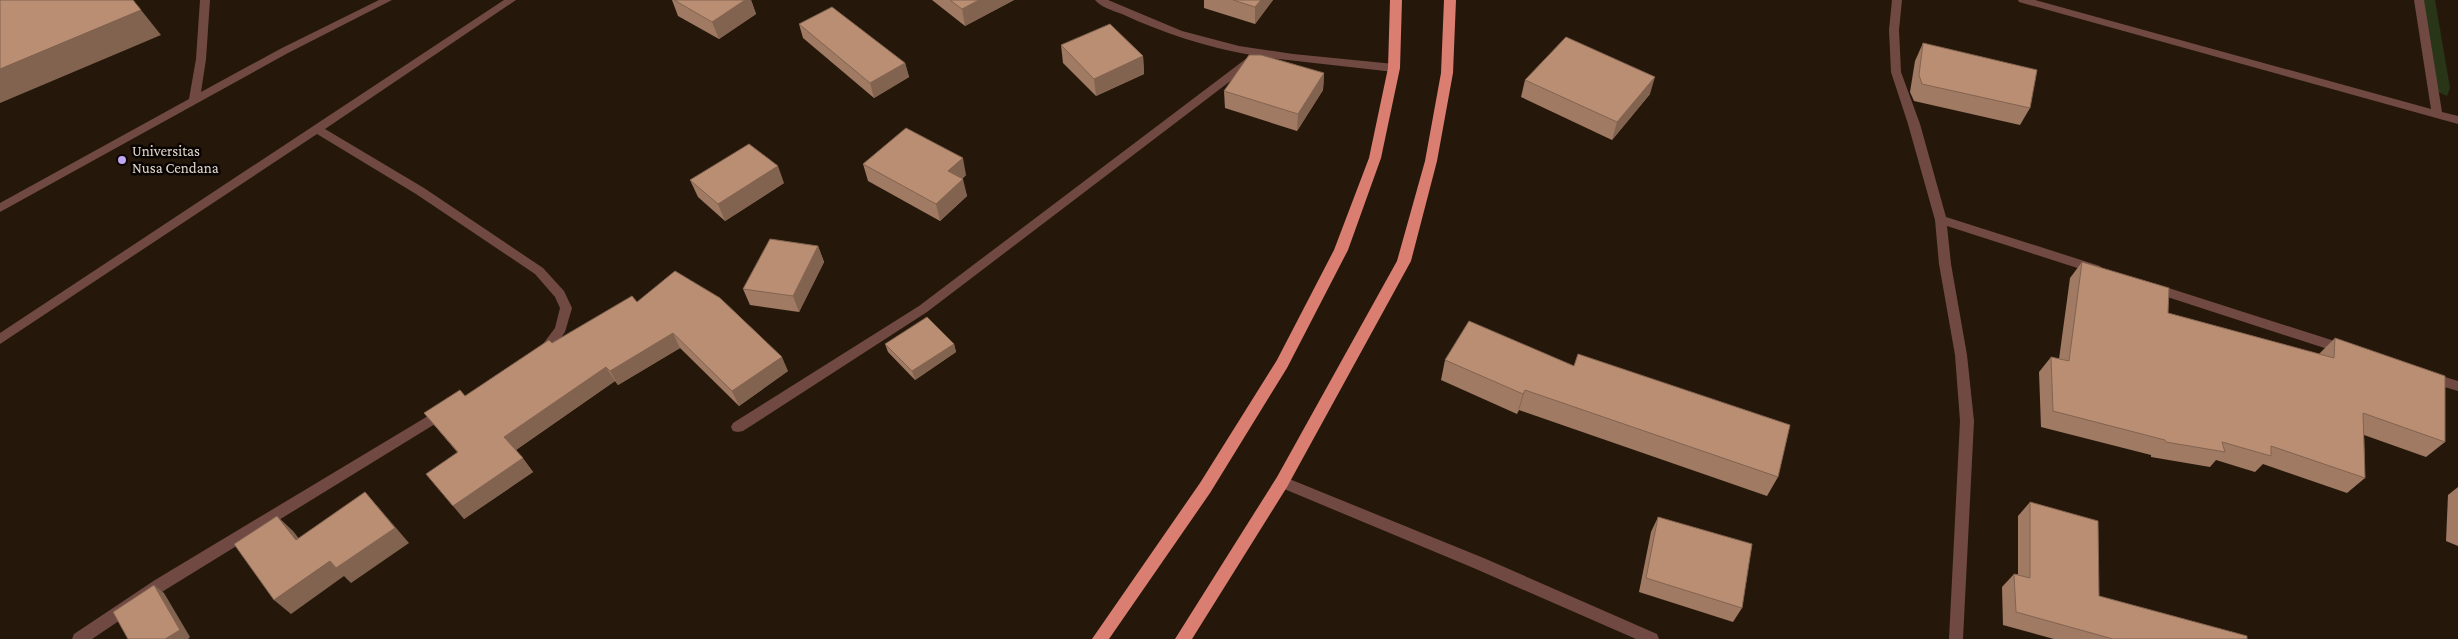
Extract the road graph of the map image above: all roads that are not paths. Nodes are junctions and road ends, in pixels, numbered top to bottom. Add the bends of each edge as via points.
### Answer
1 (205, 0) edge
2 (387, 0) edge
3 (511, 0) edge
4 (1100, 0) edge
5 (1396, 0) edge
6 (1450, 0) edge
7 (1897, 0) edge
8 (2023, 0) edge
9 (2420, 0) edge
10 (1260, 53) junction
11 (1394, 68) junction
12 (194, 102) junction
13 (2438, 115) junction
14 (2458, 120) edge
15 (316, 129) junction
16 (0, 208) edge
17 (1941, 220) junction
18 (2110, 274) edge
19 (2139, 283) edge
20 (0, 339) edge
21 (2355, 353) edge
22 (530, 358) edge
23 (2420, 374) edge
24 (2458, 386) edge
25 (454, 405) edge
26 (738, 427) dead end
27 (1282, 482) junction
28 (79, 639) edge
29 (1100, 639) edge
30 (1183, 639) edge
31 (1652, 639) edge
32 (1956, 639) edge

1 - 12 street
2 - 12 street via 284,51
3 - 15 street
4 - 10 street via 1182,34
5 - 11 highway
6 - 27 highway via 1447,73 1431,161 1404,261
7 - 17 street via 1894,30 1896,72
8 - 13 street
9 - 13 street
10 - 11 street
10 - 26 street via 923,309
11 - 29 highway via 1375,158 1337,258 1282,364 1205,488
12 - 16 street
13 - 14 street
15 - 20 street
15 - 22 street via 420,191 539,271 560,294 566,308 555,338 547,348
17 - 18 street
17 - 32 street via 1967,421
19 - 21 street
23 - 24 street
25 - 28 street via 160,584
27 - 30 highway
27 - 31 street

